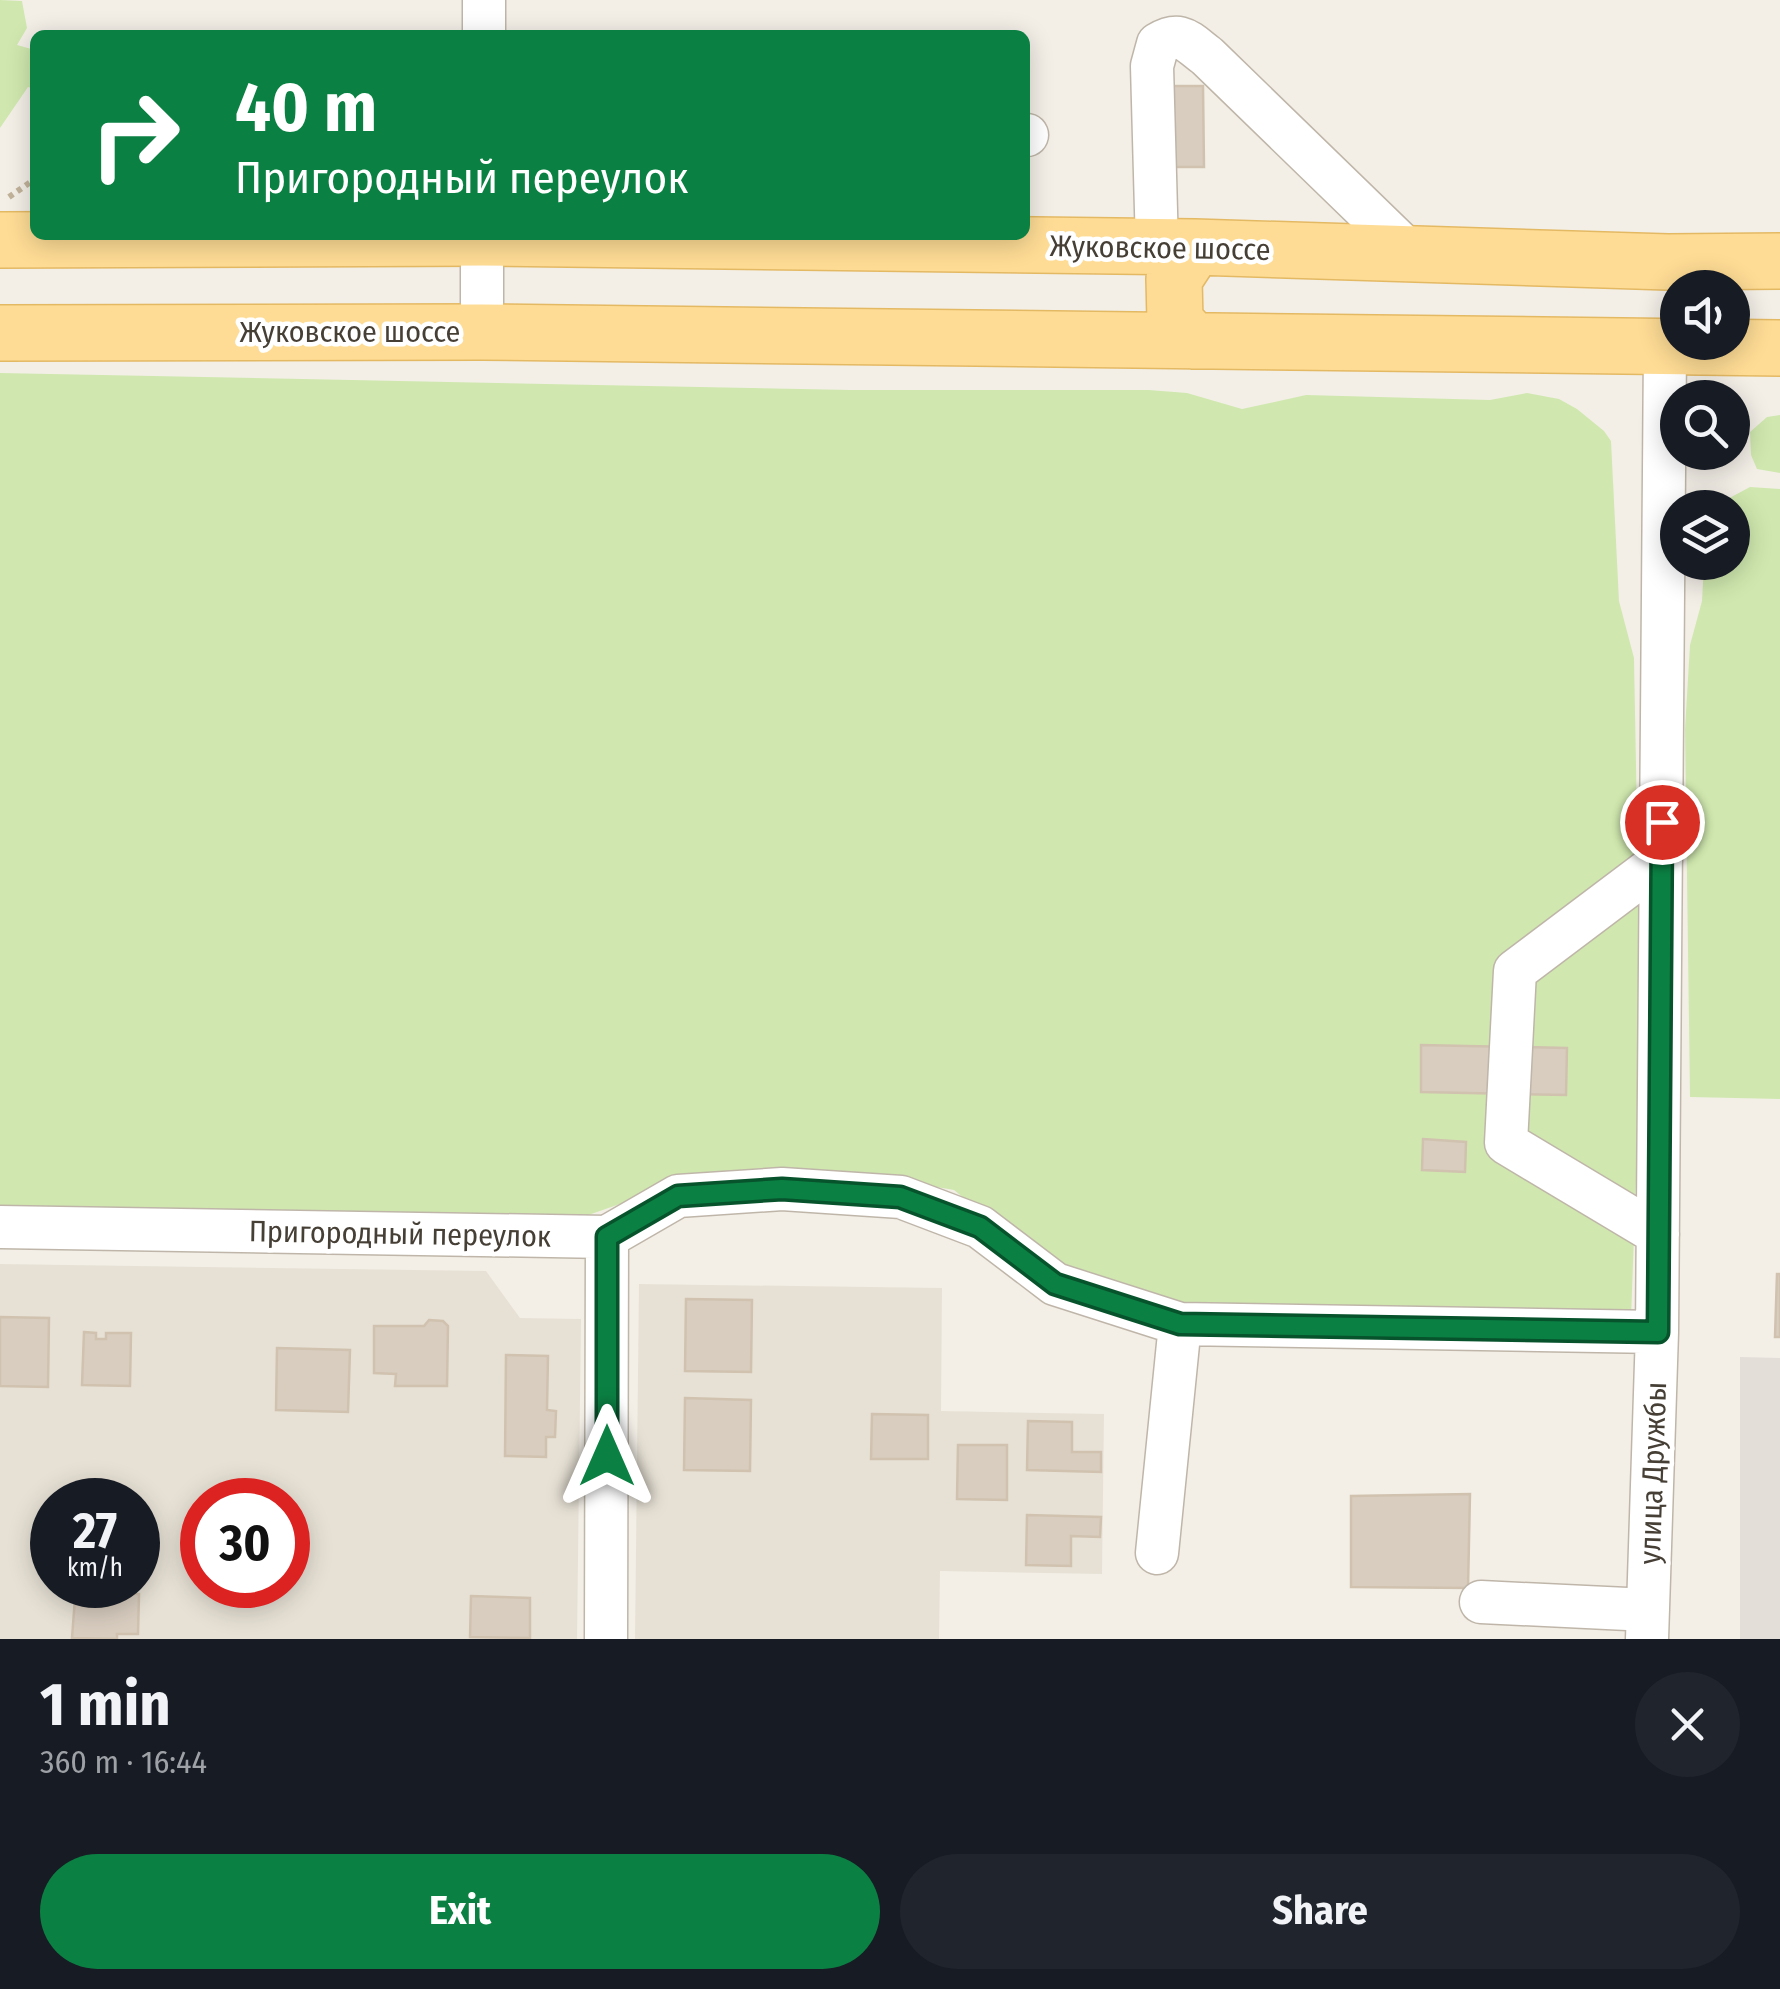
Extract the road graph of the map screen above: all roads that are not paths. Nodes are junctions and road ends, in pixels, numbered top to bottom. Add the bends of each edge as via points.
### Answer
1 (484, 0) edge
2 (484, 30) edge
3 (0, 240) edge
4 (30, 240) edge
5 (482, 240) edge
6 (820, 240) edge
7 (1176, 247) junction
8 (1411, 254) junction
9 (1780, 261) edge
10 (482, 332) junction
11 (0, 333) edge
12 (1193, 342) junction
13 (1660, 348) edge
14 (1750, 348) edge
15 (1780, 348) edge
16 (1665, 360) edge
17 (1661, 861) junction
18 (0, 1227) edge
19 (1658, 1234) junction
20 (607, 1237) junction
21 (1180, 1324) junction
22 (1658, 1332) junction
23 (1157, 1552) dead end
24 (1481, 1602) dead end
25 (1648, 1625) edge
26 (606, 1639) edge

1 - 2 street
3 - 4 main road, Жуковское шоссе
5 - 10 street
6 - 7 main road, Жуковское шоссе
7 - 8 main road, Жуковское шоссе
7 - 8 street via 1152,66 1158,44 1171,36 1207,56
7 - 12 main road via 1175,321
8 - 9 main road, Жуковское шоссе
10 - 11 main road, Жуковское шоссе
10 - 12 main road, Жуковское шоссе
12 - 13 main road, Жуковское шоссе
14 - 15 main road, Жуковское шоссе
16 - 17 street, улица Дружбы
17 - 19 street, улица Дружбы
17 - 19 street via 1515,971 1506,1143
18 - 20 street, Пригородный переулок
19 - 22 street, улица Дружбы
20 - 21 street via 678,1196 782,1189 900,1197 980,1227 1055,1284
20 - 26 street
21 - 22 street
21 - 23 street
22 - 25 street, улица Дружбы
24 - 25 street

